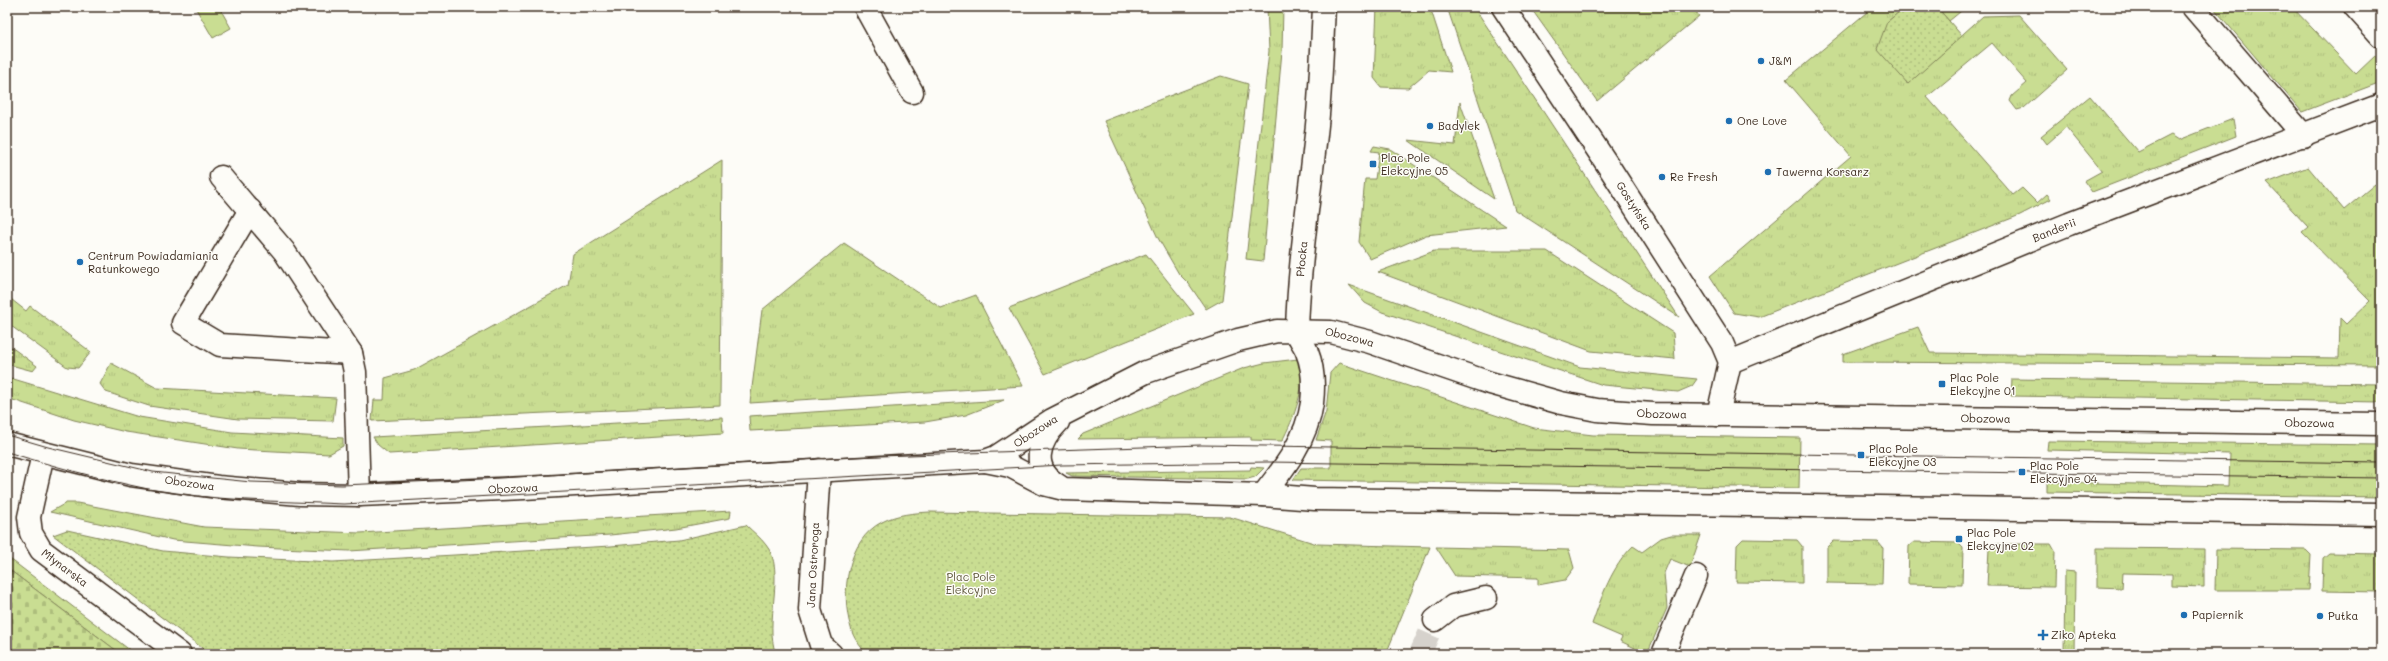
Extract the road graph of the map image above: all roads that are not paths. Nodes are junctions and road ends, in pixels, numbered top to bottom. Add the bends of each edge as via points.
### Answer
1 (865, 7) edge
2 (1324, 7) edge
3 (1503, 7) edge
4 (2193, 7) edge
5 (2355, 7) edge
6 (2381, 36) edge
7 (912, 92) dead end
8 (2381, 105) edge
9 (2304, 136) junction
10 (221, 177) dead end
11 (250, 210) junction
12 (1297, 332) junction
13 (351, 353) junction
14 (1730, 362) junction
15 (1070, 410) junction
16 (1718, 415) junction
17 (2381, 424) edge
18 (7, 444) edge
19 (43, 454) junction
20 (985, 461) junction
21 (819, 470) junction
22 (1064, 489) junction
23 (359, 495) junction
24 (1263, 495) junction
25 (2381, 514) edge
26 (1696, 576) dead end
27 (1486, 598) dead end
28 (1435, 620) tunnel mouth
29 (180, 654) edge
30 (831, 654) edge
31 (1663, 654) edge

1 - 7 street
2 - 12 street, Płocka via 1317,123
3 - 14 street, Gostyńska via 1713,328
4 - 9 street
5 - 6 street
8 - 9 street, Banderii
9 - 14 street, Banderii via 2069,224
10 - 11 street
11 - 13 street via 284,251
11 - 13 street via 183,323 220,344
12 - 15 street, Obozowa via 1277,331 1256,335 1190,356 1146,372
12 - 16 street, Obozowa via 1331,332 1370,342 1496,385 1561,403 1597,410
12 - 24 street via 1307,350 1312,368 1312,402 1308,423 1289,463
13 - 23 street via 355,372
14 - 16 street
15 - 20 street, Obozowa via 996,457
15 - 22 street via 1044,439 1039,457 1044,475
16 - 17 street, Obozowa
18 - 19 street
19 - 23 street, Obozowa via 131,475 218,487 300,494
19 - 29 street, Młynarska via 29,517 31,533 41,550
20 - 21 street, Obozowa
20 - 22 street, Obozowa via 1010,466 1044,484
21 - 23 street, Obozowa
21 - 30 street, Jana Ostroroga via 810,610 821,645
22 - 24 street, Obozowa
24 - 25 street, Obozowa via 1314,499 1622,505
26 - 31 street
27 - 28 street via 1453,606

